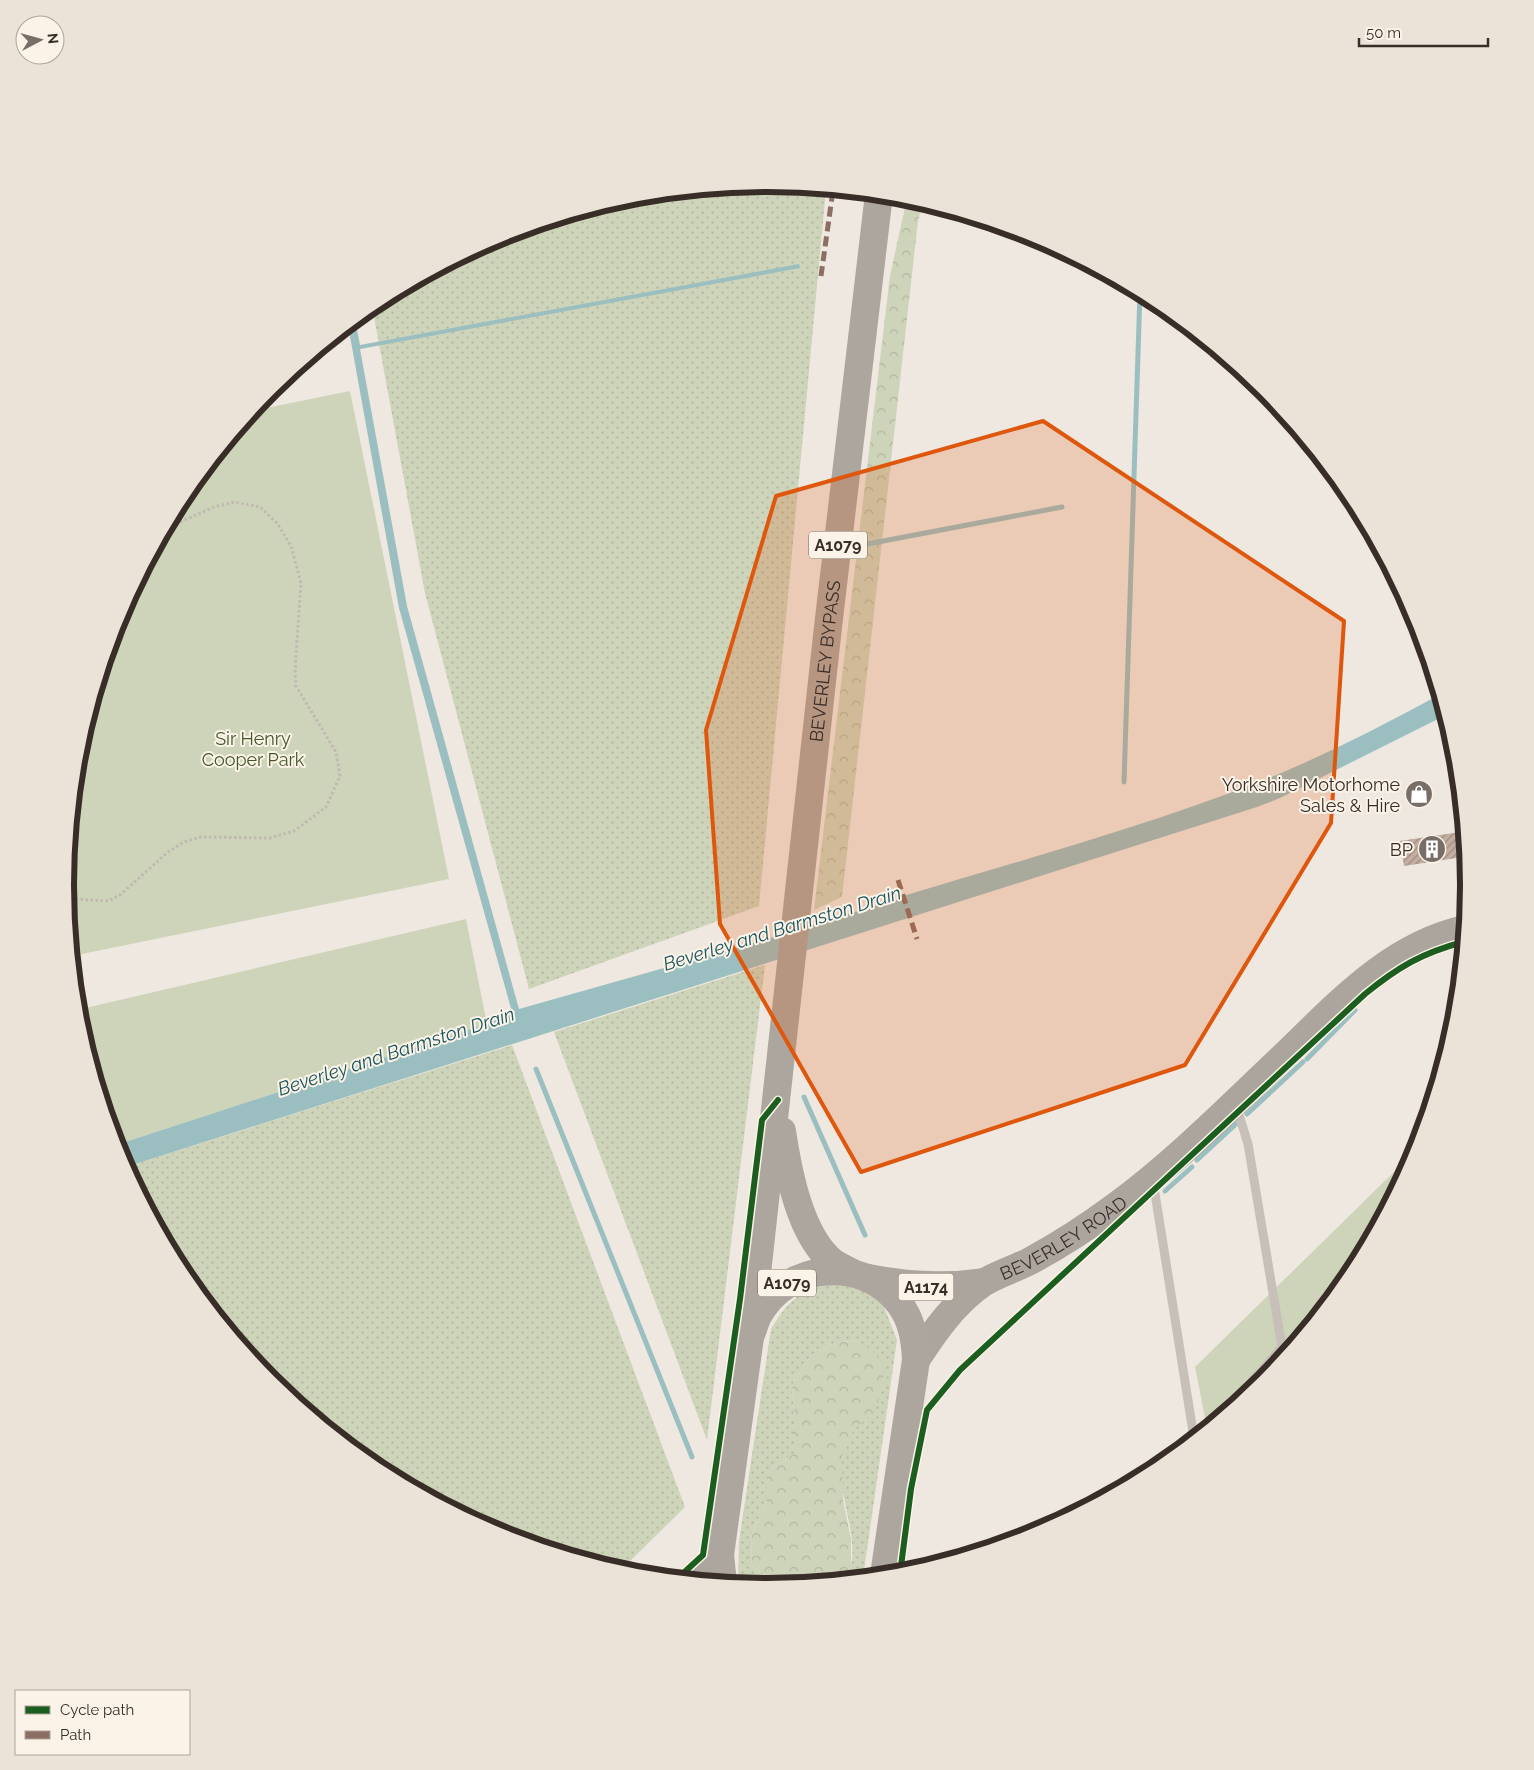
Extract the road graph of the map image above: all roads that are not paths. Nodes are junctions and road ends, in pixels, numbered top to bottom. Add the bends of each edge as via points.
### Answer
1 (878, 201) edge
2 (1459, 931) edge
3 (778, 1100) junction
4 (1230, 1106) junction
5 (1152, 1176) junction
6 (860, 1275) junction
7 (984, 1282) junction
8 (750, 1337) junction
9 (1286, 1345) edge
10 (916, 1360) junction
11 (1193, 1432) edge
12 (720, 1555) junction
13 (885, 1568) edge
14 (702, 1575) edge
15 (722, 1577) edge

1 - 3 highway, BEVERLEY BYPASS / A1079
2 - 4 main road, BEVERLEY ROAD / A1174 via 1426,942 1365,980
3 - 6 highway, BEVERLEY BYPASS via 788,1164 808,1229 834,1263
3 - 8 highway, BEVERLEY BYPASS
4 - 5 main road, BEVERLEY ROAD / A1174
4 - 9 lane via 1240,1118 1248,1144
5 - 7 main road, BEVERLEY ROAD / A1174 via 1117,1206 1067,1240 1030,1262
5 - 11 lane
6 - 7 main road, BEVERLEY ROAD / A1174 via 926,1287
6 - 8 highway, A1079 via 829,1270 807,1274 787,1283 770,1298
6 - 10 highway, BEVERLEY BYPASS via 890,1293 899,1303 910,1320
7 - 10 main road, BEVERLEY ROAD / A1174 via 946,1318
8 - 12 highway, A1079
10 - 13 highway, BEVERLEY BYPASS
12 - 14 main road
12 - 15 highway, A1079

